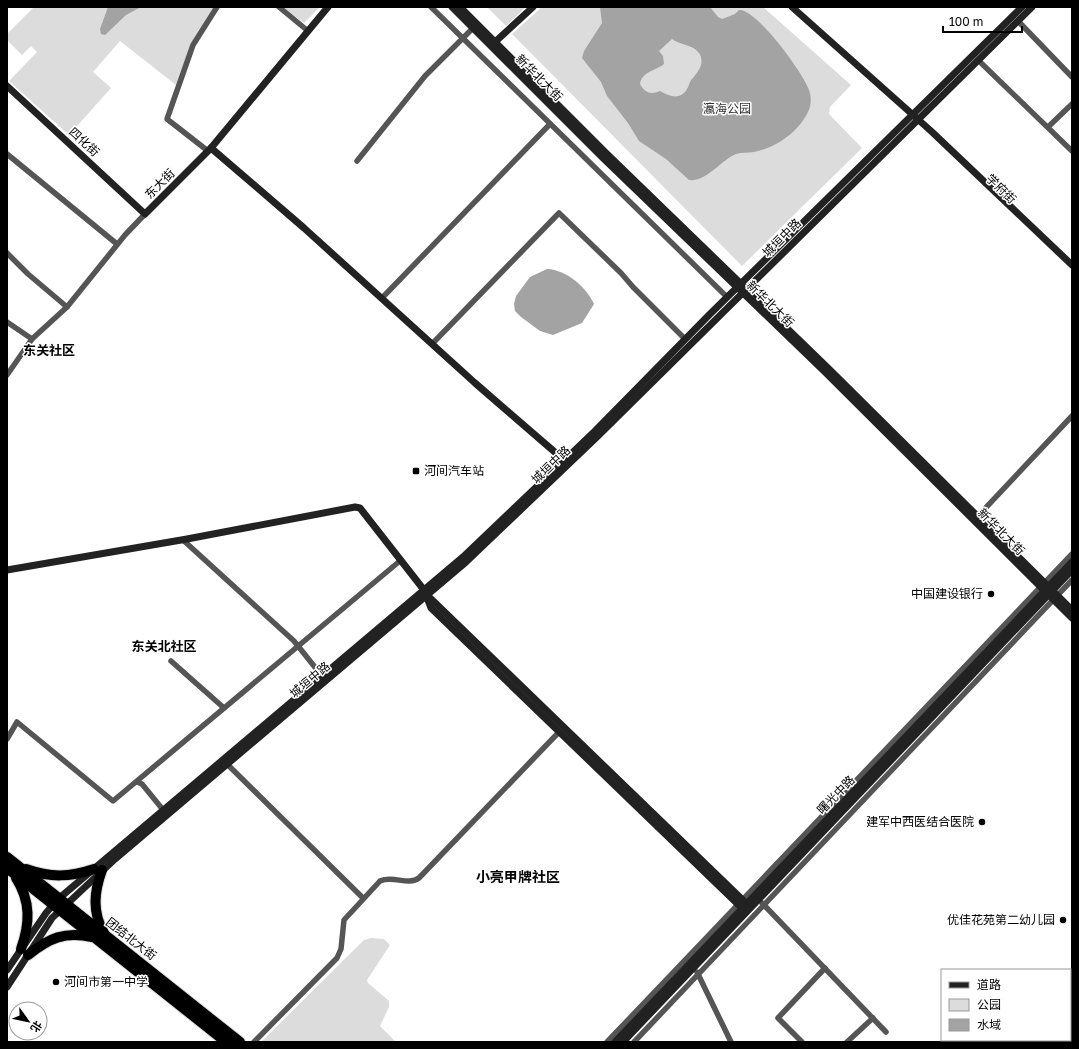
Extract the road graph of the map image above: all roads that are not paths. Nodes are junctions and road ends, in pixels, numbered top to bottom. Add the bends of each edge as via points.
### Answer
1 (217, 7) edge
2 (280, 7) edge
3 (328, 7) edge
4 (431, 7) edge
5 (452, 7) edge
6 (460, 7) edge
7 (534, 7) edge
8 (1022, 7) edge
9 (1032, 7) edge
10 (797, 9) edge
11 (1018, 21) junction
12 (473, 28) junction
13 (308, 31) junction
14 (463, 38) junction
15 (495, 42) junction
16 (978, 60) junction
17 (1072, 77) edge
18 (7, 86) edge
19 (1072, 104) edge
20 (915, 117) junction
21 (550, 124) junction
22 (1048, 128) junction
23 (210, 150) junction
24 (1072, 151) edge
25 (7, 154) edge
26 (357, 161) dead end
27 (145, 214) junction
28 (118, 244) junction
29 (7, 253) edge
30 (1072, 265) edge
31 (1072, 271) edge
32 (742, 288) junction
33 (727, 297) junction
34 (382, 298) junction
35 (67, 307) junction
36 (7, 322) edge
37 (32, 339) junction
38 (685, 340) junction
39 (432, 344) junction
40 (7, 375) edge
41 (1072, 416) edge
42 (564, 460) junction
43 (978, 516) junction
44 (183, 540) junction
45 (1072, 554) edge
46 (401, 560) junction
47 (1072, 562) edge
48 (7, 570) edge
49 (1072, 570) edge
50 (1072, 580) edge
51 (1049, 591) junction
52 (425, 593) junction
53 (1072, 610) edge
54 (1072, 618) edge
55 (298, 645) junction
56 (171, 661) dead end
57 (322, 676) junction
58 (224, 708) junction
59 (559, 732) junction
60 (7, 739) edge
61 (227, 764) junction
62 (137, 782) junction
63 (164, 810) junction
64 (7, 857) edge
65 (12, 869) edge
66 (98, 869) junction
67 (363, 898) junction
68 (761, 902) junction
69 (59, 904) junction
70 (745, 906) junction
71 (100, 936) junction
72 (24, 952) junction
73 (694, 966) junction
74 (825, 968) junction
75 (7, 970) edge
76 (698, 974) junction
77 (7, 987) edge
78 (873, 1018) junction
79 (886, 1032) dead end
80 (226, 1042) edge
81 (240, 1042) edge
82 (254, 1042) edge
83 (607, 1042) edge
84 (615, 1042) edge
85 (623, 1042) edge
86 (634, 1042) edge
87 (731, 1042) edge
88 (802, 1042) edge
89 (847, 1042) edge

1 - 23 street via 193,45 167,119
2 - 13 street
3 - 13 main road, 东大街
4 - 14 street
5 - 12 main road, 新华北大街
6 - 15 main road, 新华北大街
7 - 15 main road
8 - 20 main road, 城垣中路
9 - 11 main road, 城垣中路
10 - 20 main road, 学府街
11 - 16 main road, 城垣中路
11 - 17 street
12 - 14 street
12 - 32 main road, 新华北大街 via 603,158
13 - 23 main road, 东大街
14 - 21 street
14 - 26 street via 425,76
15 - 32 main road, 新华北大街
16 - 20 main road, 城垣中路
16 - 22 street
18 - 27 main road, 四化街
19 - 22 street
20 - 30 main road, 学府街
20 - 31 main road, 学府街 via 928,134
20 - 32 main road, 城垣中路
21 - 33 street
21 - 34 street
22 - 24 street
23 - 27 main road, 东大街
23 - 34 main road
25 - 28 street
27 - 28 street, 东大街
28 - 35 street, 东大街
29 - 35 street
32 - 33 main road, 城垣中路
32 - 43 main road, 新华北大街
32 - 51 main road, 新华北大街
32 - 52 main road, 城垣中路 via 466,562
33 - 38 main road, 城垣中路
34 - 39 main road
35 - 37 street, 东大街
36 - 37 street
37 - 40 street, 东大街
38 - 39 street via 559,213
38 - 42 main road, 城垣中路
39 - 42 main road
41 - 43 street
42 - 52 main road, 城垣中路
43 - 51 main road, 新华北大街
44 - 46 main road via 355,507 365,512
44 - 48 main road
44 - 55 street
45 - 51 street
46 - 52 main road
46 - 55 street
47 - 51 main road, 曙光中路
49 - 51 main road, 曙光中路
50 - 51 street
51 - 53 main road, 新华北大街
51 - 54 main road, 新华北大街
51 - 68 main road, 曙光中路
51 - 70 main road, 曙光中路
52 - 57 main road, 城垣中路
52 - 59 main road via 431,608
52 - 61 main road, 城垣中路
52 - 70 main road
55 - 57 street
55 - 58 street
56 - 58 street
57 - 63 main road, 城垣中路
58 - 62 street
59 - 67 street via 420,878 411,881 383,879
59 - 70 main road
60 - 62 street via 17,722 113,801
61 - 66 main road, 城垣中路
61 - 67 street
62 - 63 street via 142,784
63 - 66 main road, 城垣中路
64 - 65 highway, 团结北大街
65 - 66 highway via 50,876 72,875
65 - 69 highway, 团结北大街
65 - 72 highway via 21,885 28,907
66 - 69 main road, 城垣中路
66 - 71 highway via 95,908
67 - 82 street via 344,920 342,949 337,958
68 - 70 main road, 曙光中路
68 - 74 street
68 - 76 street
69 - 71 highway, 团结北大街
69 - 72 main road, 城垣中路
70 - 73 main road, 曙光中路
70 - 83 street
70 - 84 main road, 曙光中路
71 - 72 highway via 56,937
71 - 80 highway, 团结北大街
71 - 81 highway, 团结北大街
72 - 75 main road
72 - 77 main road
73 - 76 street
73 - 85 main road, 曙光中路
74 - 78 street
74 - 88 street via 778,1018
76 - 86 street
76 - 87 street
78 - 79 street
78 - 89 street

